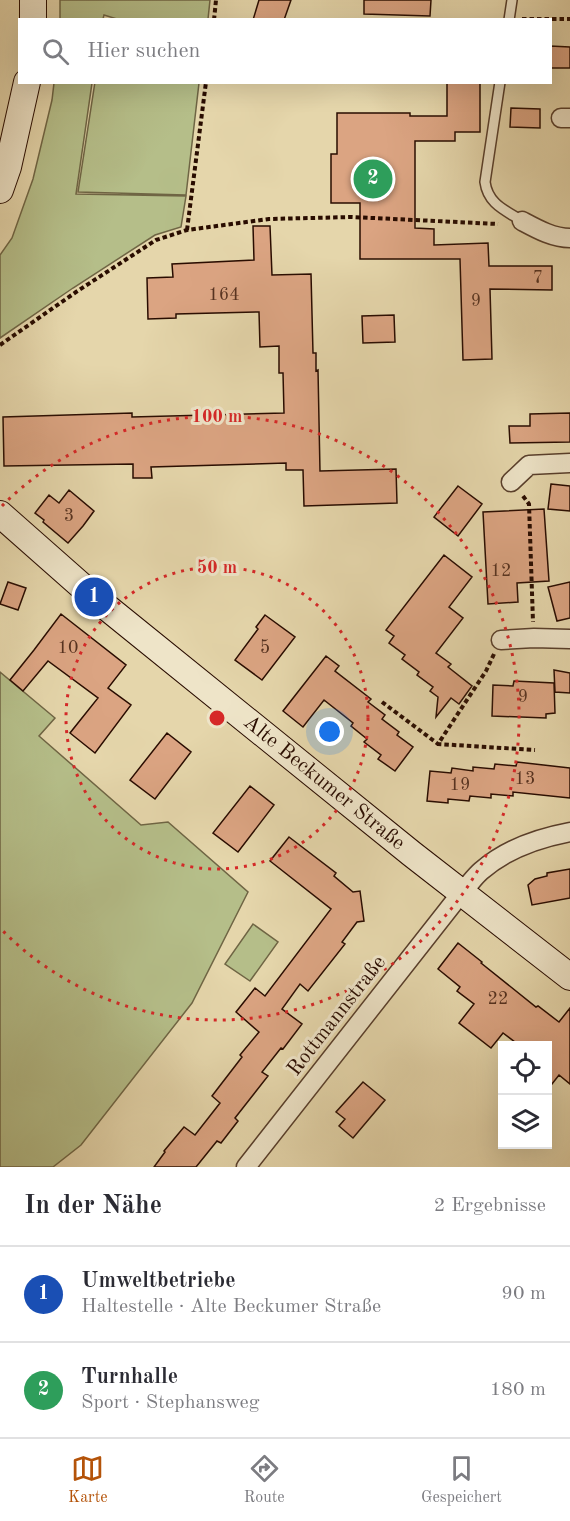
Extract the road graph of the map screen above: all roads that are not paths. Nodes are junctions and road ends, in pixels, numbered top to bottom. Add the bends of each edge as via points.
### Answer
1 (33, 0) edge
2 (512, 0) edge
3 (33, 18) edge
4 (509, 18) edge
5 (27, 84) edge
6 (500, 84) edge
7 (0, 190) edge
8 (522, 221) joint
9 (570, 238) edge
10 (570, 464) edge
11 (511, 482) road end
12 (0, 514) edge
13 (570, 639) edge
14 (501, 640) road end
15 (570, 832) edge
16 (462, 892) junction
17 (570, 977) edge
18 (246, 1167) edge

1 - 3 street
2 - 4 lane
5 - 7 street
6 - 8 lane via 486,192 491,200
8 - 9 street via 561,238
10 - 11 street via 529,465
12 - 16 street, Alte Beckumer Straße via 94,597
13 - 14 street
15 - 16 street, Rottmannstraße via 546,836 512,850 481,871
16 - 17 street, Alte Beckumer Straße
16 - 18 street, Rottmannstraße

